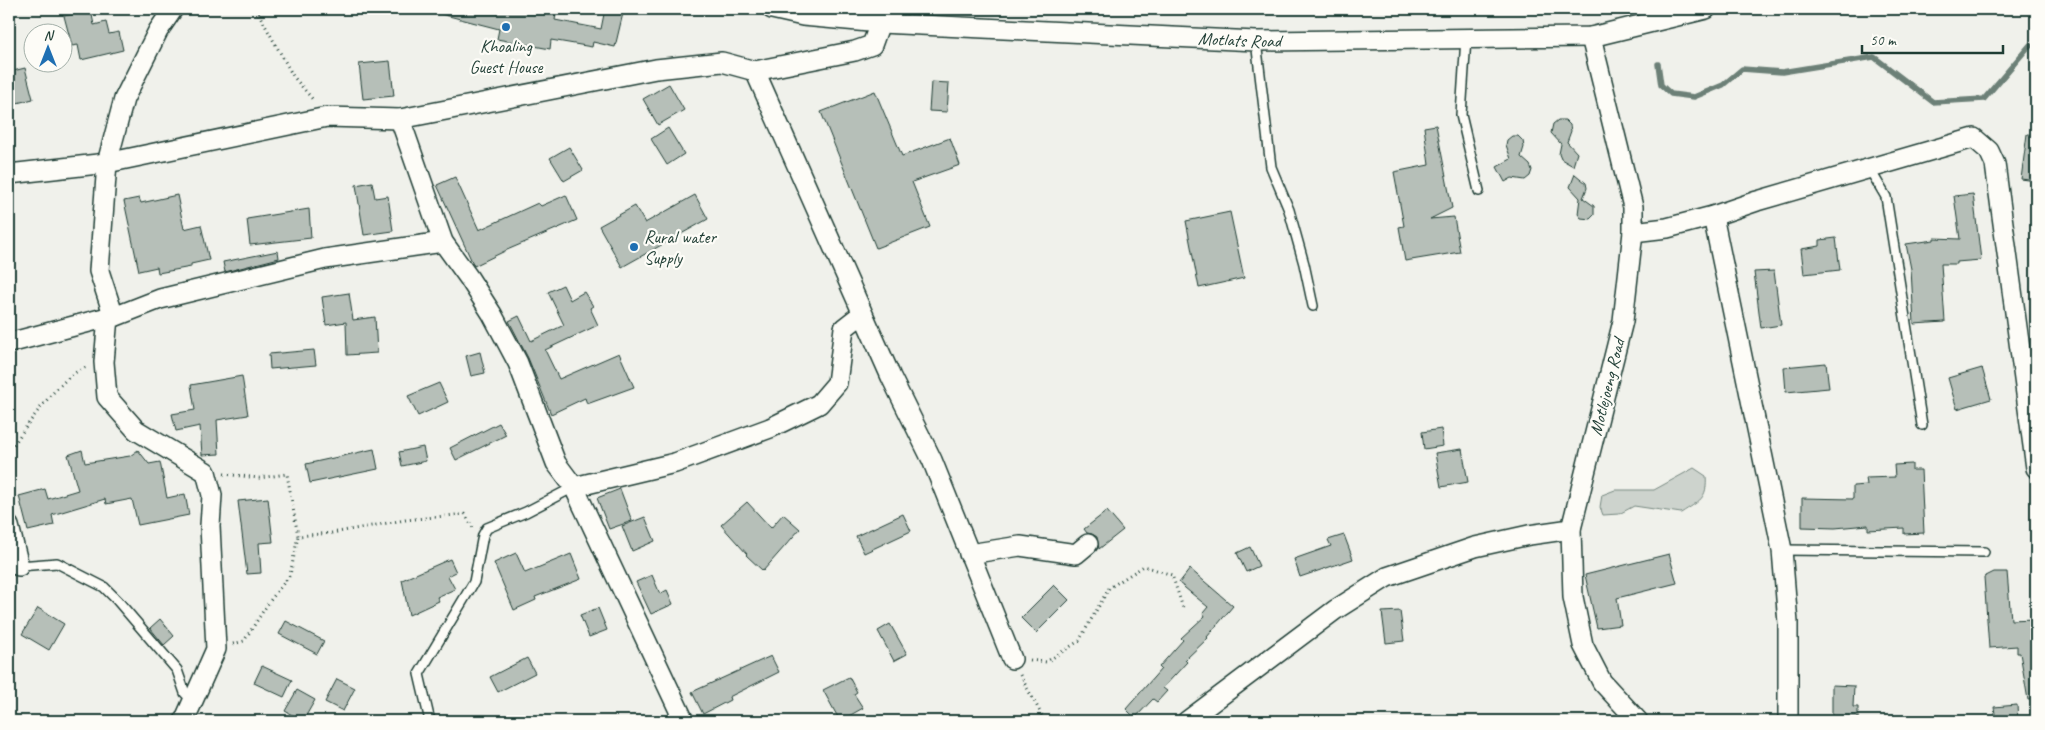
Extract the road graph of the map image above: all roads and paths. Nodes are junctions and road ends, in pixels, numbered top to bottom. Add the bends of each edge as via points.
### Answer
1 (173, 9) edge
2 (256, 9) edge
3 (772, 9) edge
4 (1706, 9) edge
5 (880, 23) junction
6 (1592, 37) junction
7 (1466, 38) junction
8 (1256, 41) junction
9 (755, 71) junction
10 (327, 117) junction
11 (400, 119) junction
12 (107, 163) junction
13 (1869, 168) junction
14 (9, 174) edge
15 (1479, 191) dead end
16 (1713, 216) junction
17 (1634, 232) junction
18 (443, 242) junction
19 (1313, 306) dead end
20 (862, 314) junction
21 (111, 317) junction
22 (9, 343) edge
23 (104, 362) junction
24 (1922, 425) dead end
25 (9, 453) edge
26 (2036, 468) edge
27 (206, 472) junction
28 (574, 488) junction
29 (9, 526) edge
30 (1571, 529) junction
31 (483, 535) junction
32 (298, 536) junction
33 (1088, 544) dead end
34 (1782, 550) junction
35 (1984, 552) dead end
36 (969, 554) junction
37 (14, 569) edge
38 (1183, 608) dead end
39 (216, 649) junction
40 (1012, 659) junction
41 (193, 701) junction
42 (184, 721) edge
43 (430, 721) edge
44 (684, 721) edge
45 (1045, 721) edge
46 (1187, 721) edge
47 (1638, 721) edge
48 (1788, 721) edge

1 - 12 street via 158,31 124,100
2 - 10 path via 293,76
3 - 5 street, Motlats Road via 803,16
4 - 6 street, Motlats Road
5 - 8 street, Motlats Road
5 - 9 street via 872,46
6 - 7 street, Motlats Road
6 - 17 street, Motlejoeng Road via 1633,207
7 - 8 street, Motlats Road
7 - 15 lane via 1461,116
8 - 19 lane via 1271,167 1289,210
9 - 11 street via 722,62 656,69
9 - 20 street
10 - 11 street
10 - 12 street
11 - 18 street
12 - 14 street
12 - 21 street via 99,271
13 - 16 street
13 - 24 lane via 1886,197
13 - 26 street via 1974,138 1989,151 1995,164
16 - 17 street via 1667,228
16 - 34 street
17 - 30 street, Motlejoeng Road via 1623,321
18 - 21 street via 325,259 160,299
18 - 28 street via 469,278 518,362 556,463
20 - 28 street via 844,328 837,383 819,404 770,428 675,463
20 - 36 street via 932,460
21 - 22 street
21 - 23 street
23 - 25 path via 80,369 61,384
23 - 27 street via 107,397 136,430
27 - 32 path via 259,478 287,474
27 - 39 street via 212,495 210,526
28 - 31 lane via 487,528
28 - 44 street
29 - 37 street
30 - 46 street via 1475,547 1387,577 1335,610
30 - 47 street, Motlejoeng Road via 1574,597 1583,645 1602,682
31 - 32 path via 474,530 465,514
31 - 43 lane via 474,582 419,674
32 - 39 path via 290,575 244,641
33 - 36 street via 1076,554 1020,546
34 - 35 lane
34 - 48 street via 1788,623
36 - 40 street
37 - 41 lane via 57,564 104,587 177,670 185,693
38 - 40 path via 1172,575 1144,566 1109,588 1078,641 1046,662
39 - 41 street
40 - 45 path
41 - 42 street

